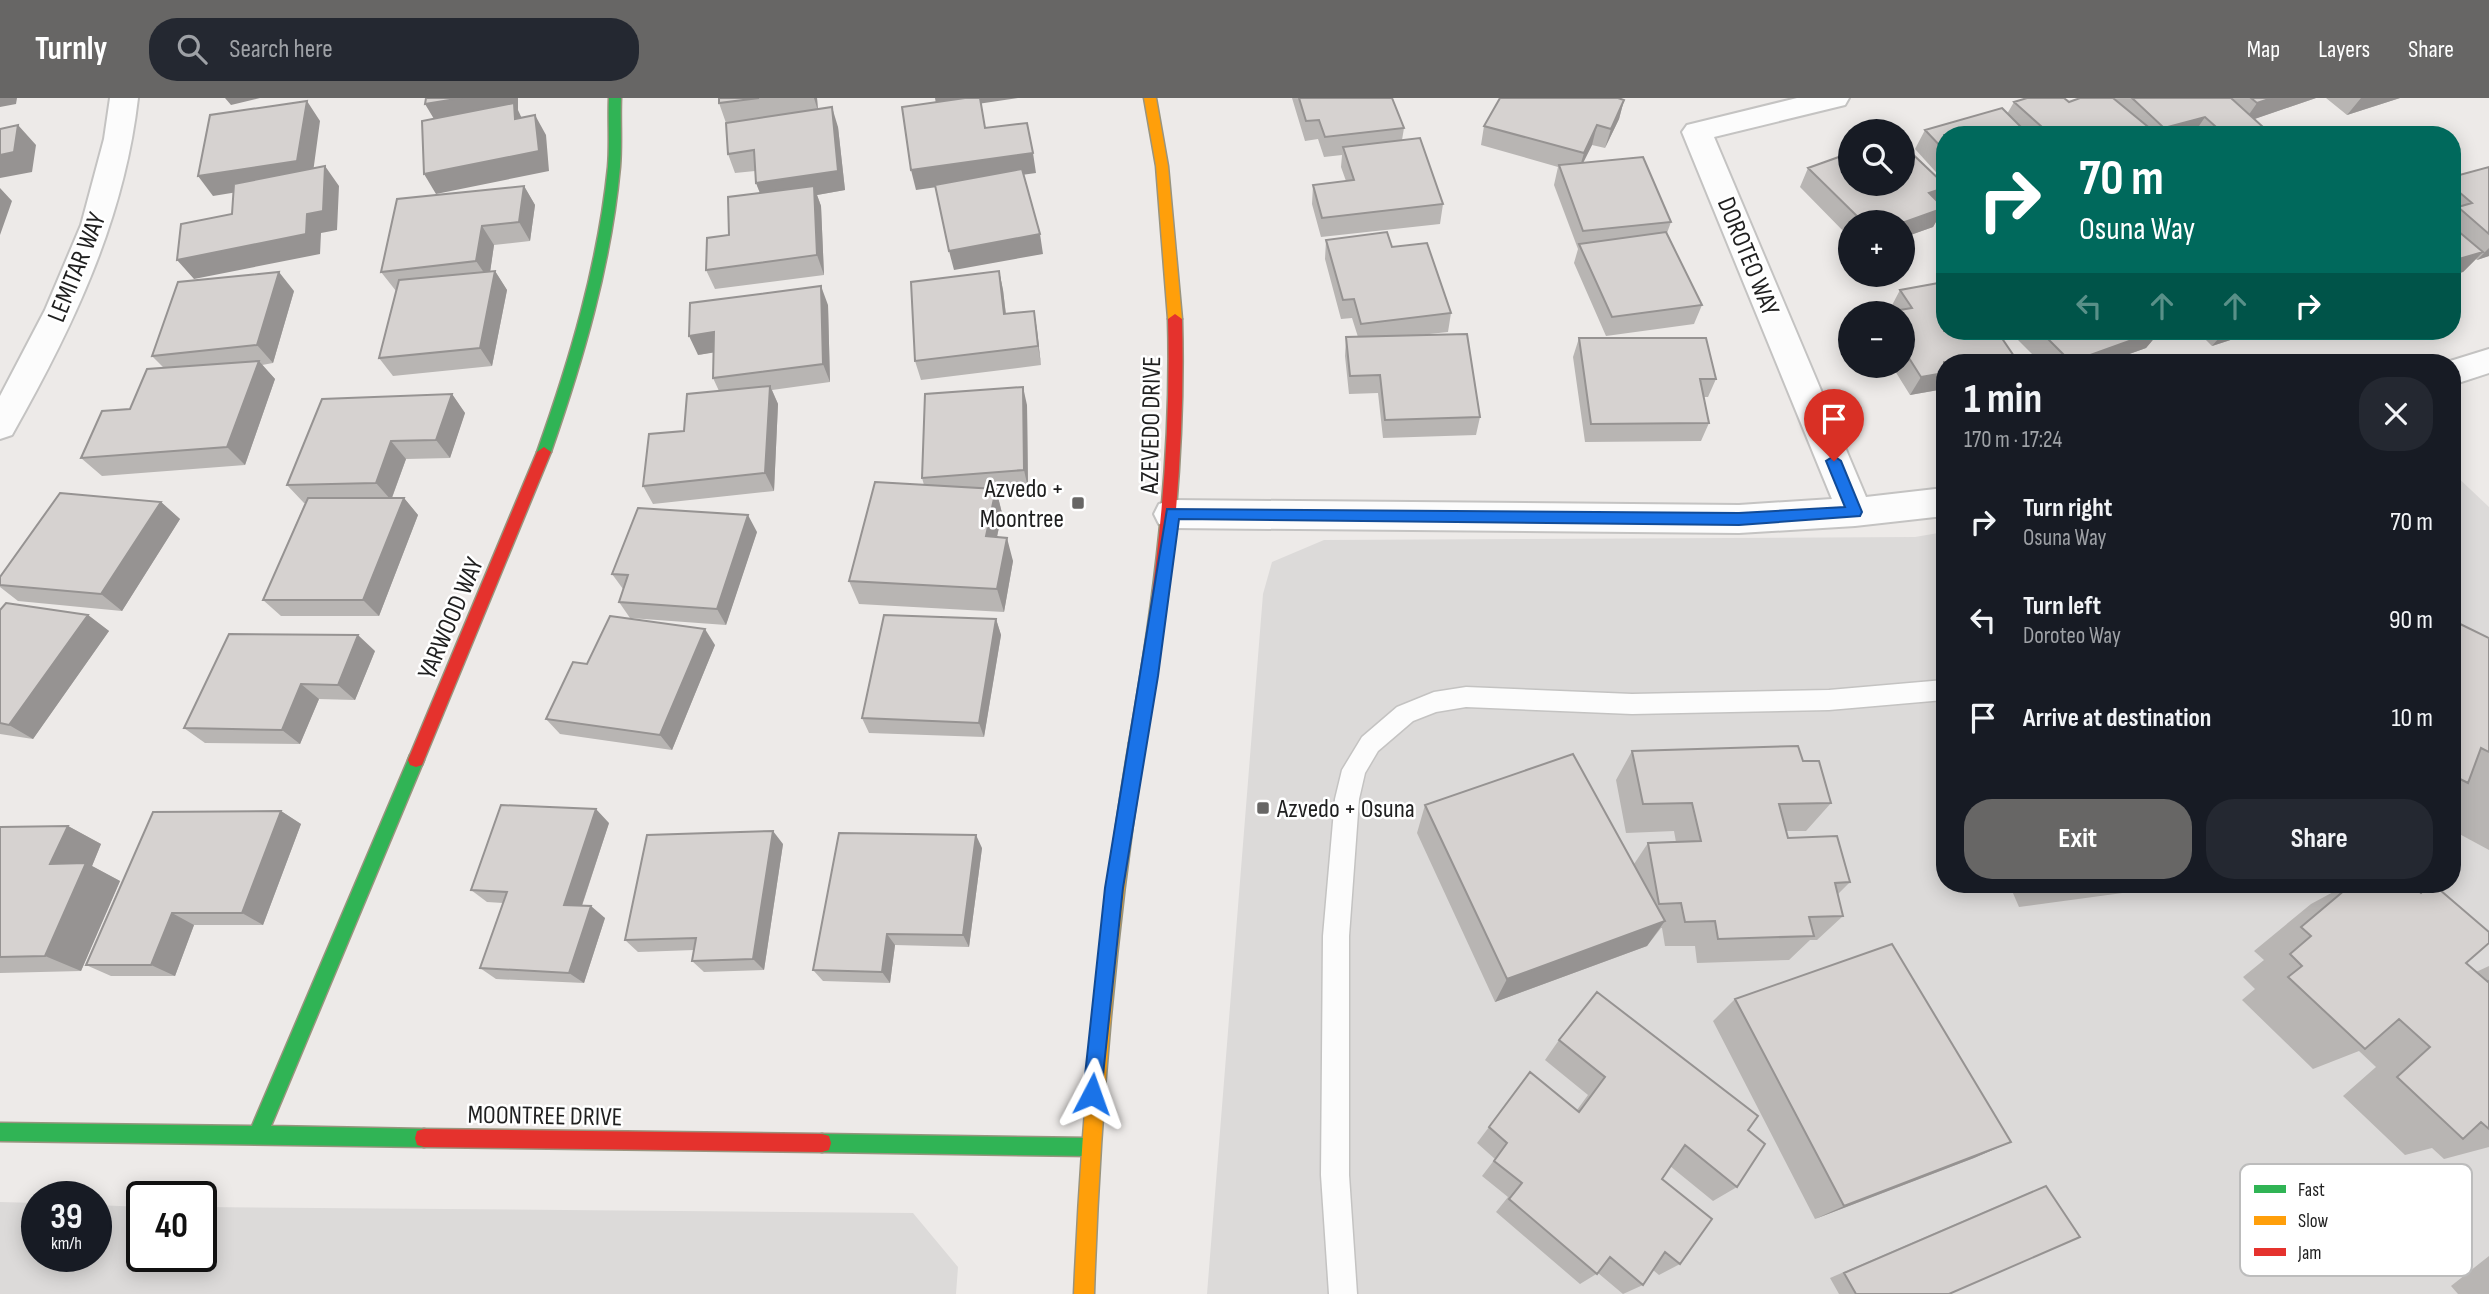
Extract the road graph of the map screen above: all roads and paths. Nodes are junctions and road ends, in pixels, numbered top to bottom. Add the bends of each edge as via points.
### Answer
1 (124, 98) edge
2 (615, 98) edge
3 (1150, 98) edge
4 (1835, 98) edge
5 (2489, 361) edge
6 (2461, 370) edge
7 (0, 426) edge
8 (1936, 503) edge
9 (1854, 512) junction
10 (1172, 513) junction
11 (1936, 692) edge
12 (0, 1132) edge
13 (257, 1137) junction
14 (1089, 1147) junction
15 (1084, 1294) edge
16 (1343, 1294) edge

1 - 7 street, LEMITAR WAY via 113,166 82,265 29,377
2 - 13 street, YARWOOD WAY via 614,171 601,257 571,377 532,486
3 - 10 street, AZEVEDO DRIVE via 1159,131 1173,275 1179,401
4 - 9 street, DOROTEO WAY via 1697,132
5 - 6 street
8 - 9 street
9 - 10 street via 1739,519
10 - 14 street, AZEVEDO DRIVE via 1114,888
11 - 16 lane via 1829,701 1632,704 1466,697 1434,702 1405,714 1370,744 1354,770 1347,799 1336,936 1335,1175
12 - 13 street, MOONTREE DRIVE
13 - 14 street, MOONTREE DRIVE
14 - 15 street, AZEVEDO DRIVE

